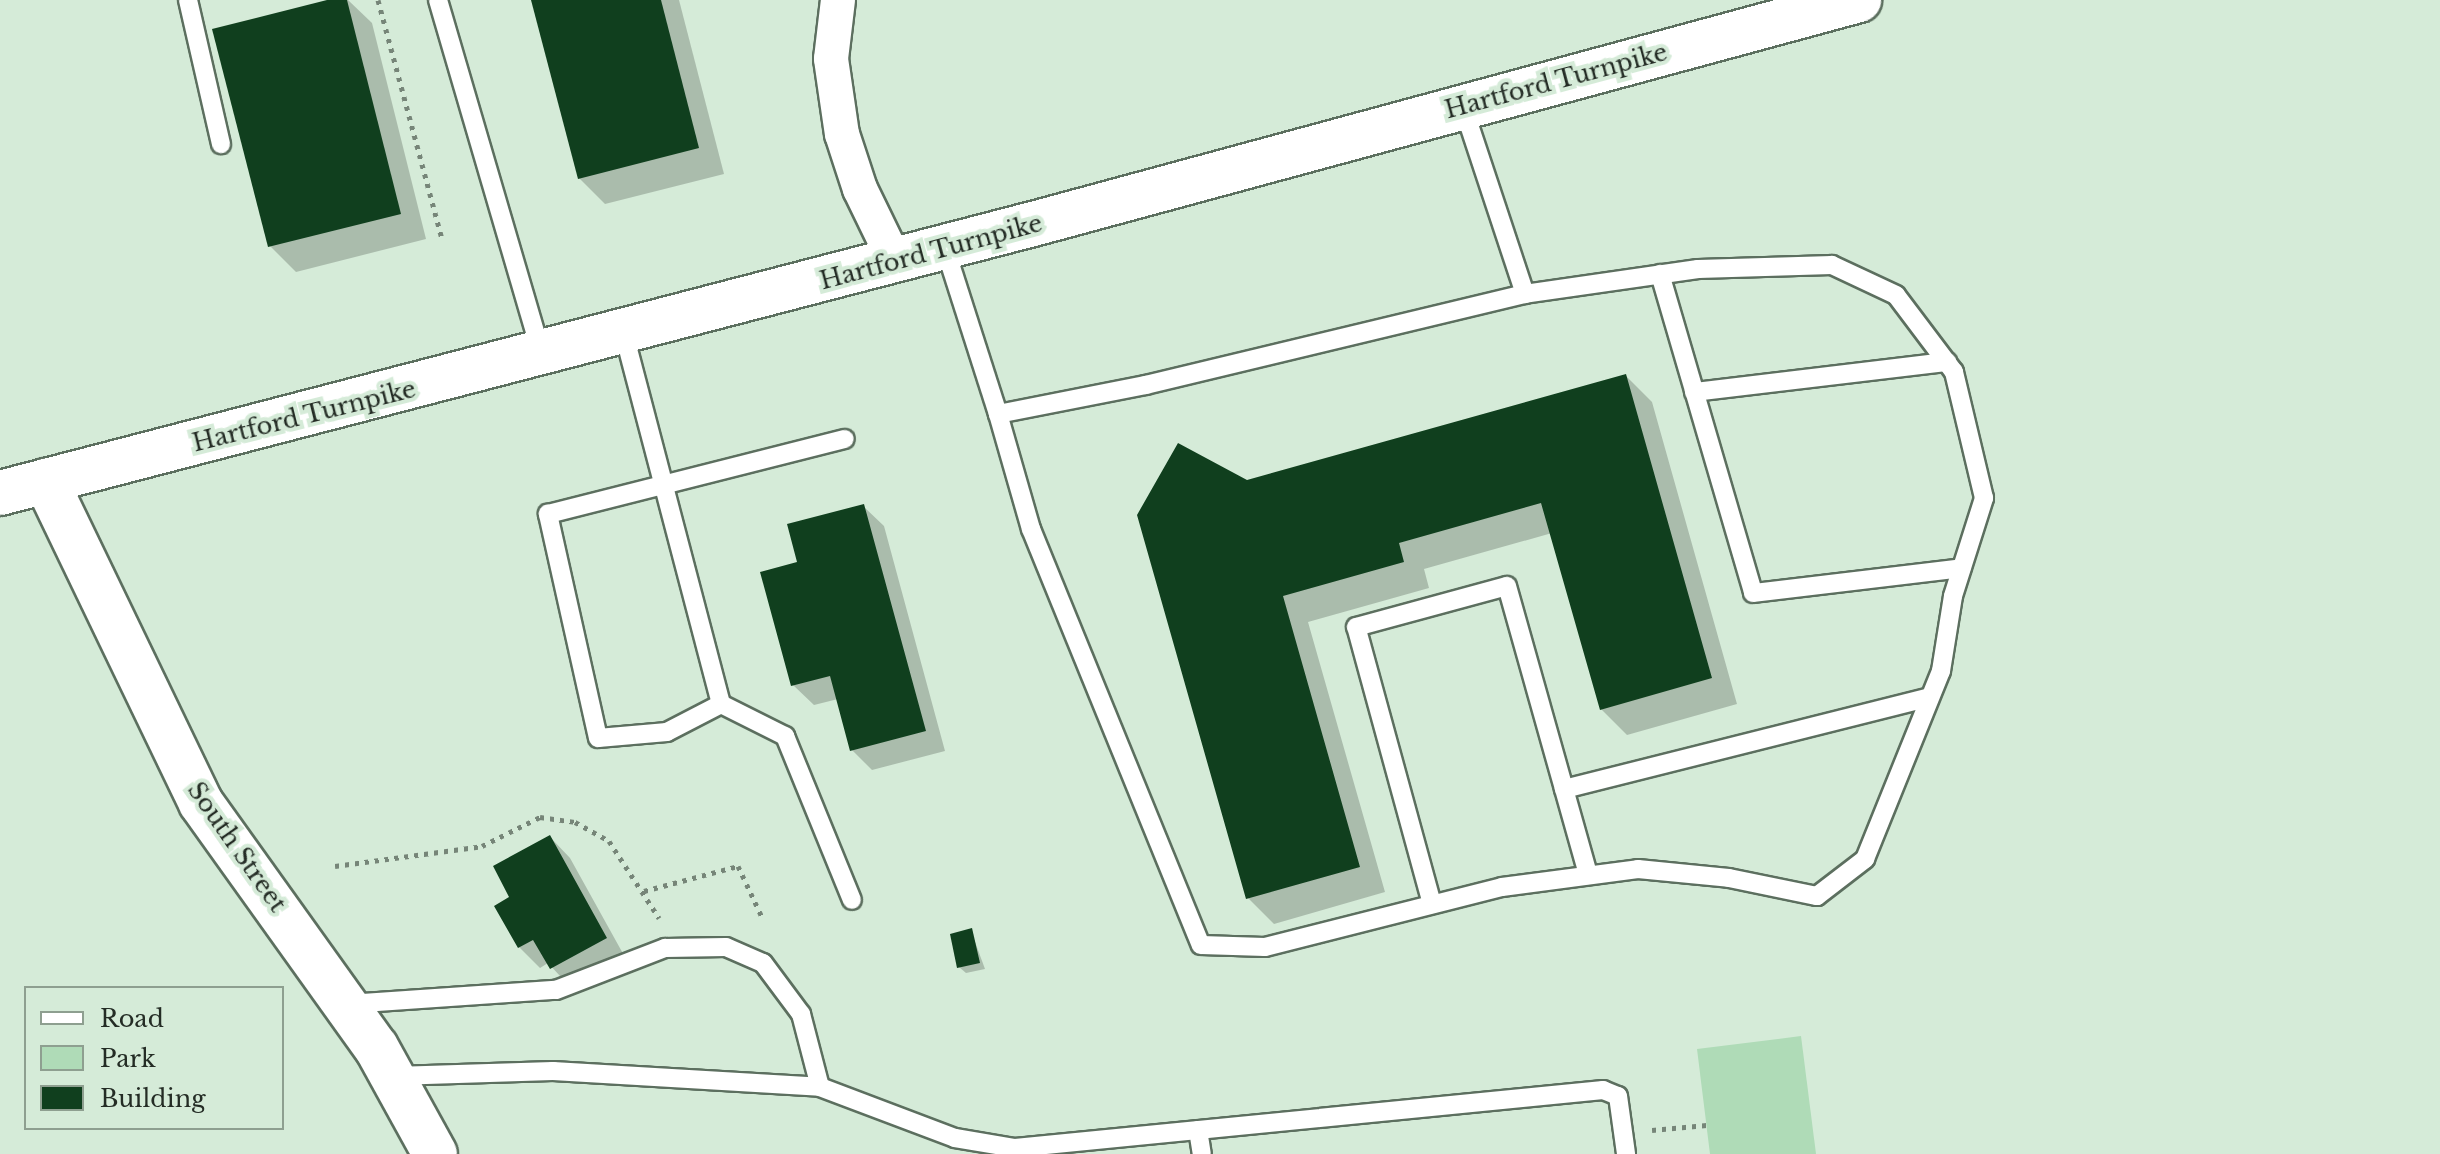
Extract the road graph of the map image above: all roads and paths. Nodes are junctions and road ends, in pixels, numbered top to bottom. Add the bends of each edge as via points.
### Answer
1 (188, 0) edge
2 (378, 0) edge
3 (438, 0) edge
4 (838, 0) edge
5 (1859, 0) edge
6 (1463, 106) junction
7 (221, 144) dead end
8 (442, 239) dead end
9 (945, 248) junction
10 (895, 261) junction
11 (1660, 274) junction
12 (1525, 294) junction
13 (624, 334) junction
14 (542, 354) junction
15 (1947, 362) junction
16 (1694, 392) junction
17 (998, 414) junction
18 (845, 439) dead end
19 (46, 481) junction
20 (660, 485) junction
21 (0, 493) edge
22 (1962, 568) junction
23 (1930, 697) junction
24 (721, 704) junction
25 (1564, 789) junction
26 (335, 866) dead end
27 (1588, 875) junction
28 (644, 891) junction
29 (852, 900) dead end
30 (1432, 904) junction
31 (762, 917) dead end
32 (675, 947) junction
33 (345, 1004) junction
34 (394, 1076) junction
35 (820, 1087) junction
36 (1707, 1125) dead end
37 (1198, 1130) junction
38 (1623, 1132) junction
39 (1017, 1151) edge
40 (435, 1154) edge
41 (1202, 1154) edge
42 (1626, 1154) edge

1 - 7 lane
2 - 8 path
3 - 14 lane
4 - 10 street via 831,59 842,134 860,189
5 - 6 main road, Hartford Turnpike
6 - 9 main road, Hartford Turnpike
6 - 12 lane
9 - 10 main road, Hartford Turnpike
9 - 17 lane
10 - 13 main road, Hartford Turnpike
11 - 12 lane
11 - 15 lane via 1832,265 1896,295
11 - 16 lane
12 - 17 lane via 1146,385
13 - 14 main road, Hartford Turnpike
13 - 20 lane
14 - 19 main road, Hartford Turnpike
15 - 16 lane
15 - 22 lane via 1954,372 1984,498
16 - 22 lane via 1753,593
17 - 30 lane via 1031,529 1201,945 1265,947
18 - 20 lane
19 - 21 main road, Hartford Turnpike
19 - 33 main road, South Street via 201,803
20 - 24 lane
20 - 24 lane via 548,514 598,738 667,732
22 - 23 lane
23 - 25 lane
23 - 27 lane via 1865,859 1817,896 1729,878 1638,869
24 - 29 lane via 785,736
25 - 27 lane
25 - 30 lane via 1507,586 1356,627
26 - 28 path via 482,846 540,817 575,822 609,841
27 - 30 lane
28 - 31 path via 738,866
28 - 32 path
32 - 33 lane via 556,990
32 - 35 lane via 726,947 763,963 801,1014
33 - 34 main road, South Street
34 - 35 lane via 553,1071
34 - 40 main road, South Street
35 - 39 lane via 955,1138
36 - 38 path
37 - 38 lane via 1603,1090 1618,1096
37 - 39 lane
37 - 41 lane
38 - 42 lane

